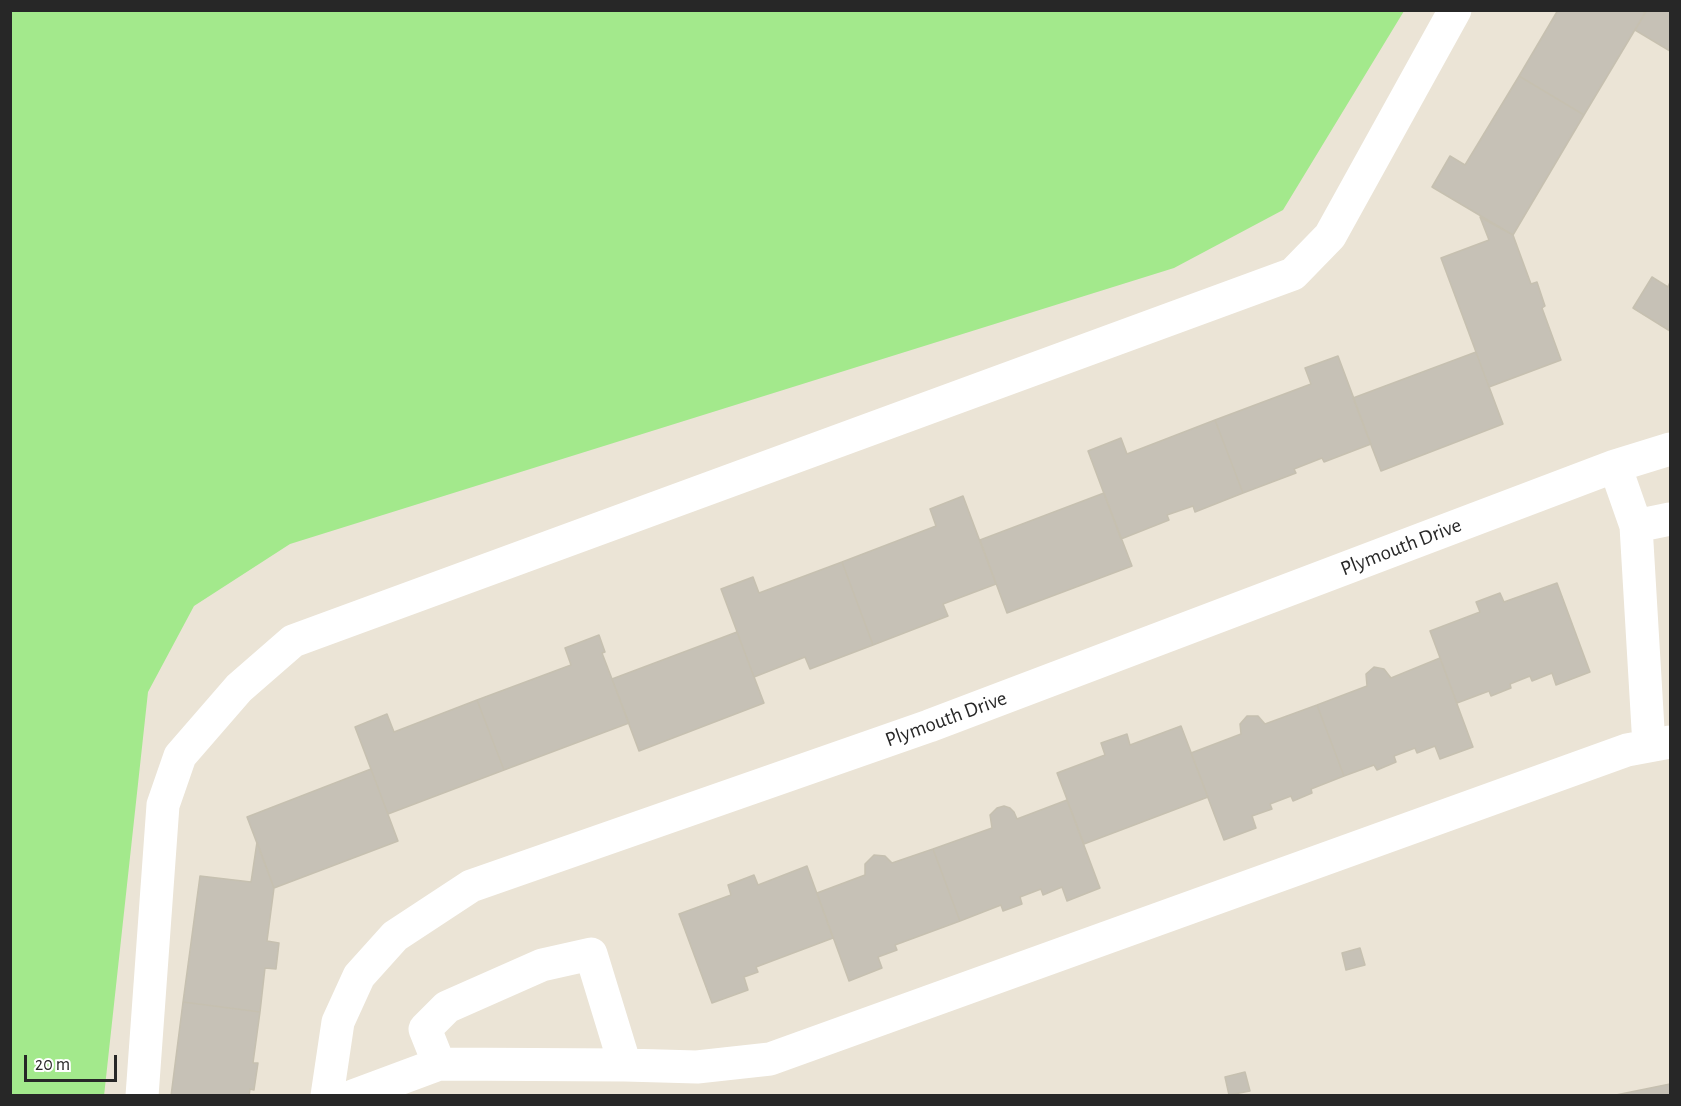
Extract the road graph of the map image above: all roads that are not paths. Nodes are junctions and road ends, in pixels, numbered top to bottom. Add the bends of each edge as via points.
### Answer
1 (1455, 10) edge
2 (1671, 449) edge
3 (1615, 466) junction
4 (1671, 519) edge
5 (1635, 526) junction
6 (1660, 744) edge
7 (439, 1064) junction
8 (625, 1065) junction
9 (142, 1095) edge
10 (327, 1095) edge
11 (353, 1095) edge

1 - 9 street via 1330,236 1293,274 293,641 239,688 180,756 163,806
2 - 3 street, Plymouth Drive
3 - 5 street
3 - 10 street, Plymouth Drive via 929,726 471,886 395,936 359,975 338,1022
4 - 5 street
5 - 6 street
6 - 8 street via 1616,754 770,1059 697,1067
7 - 8 street
7 - 8 street via 425,1029 447,1007 543,965 591,954
7 - 11 street

